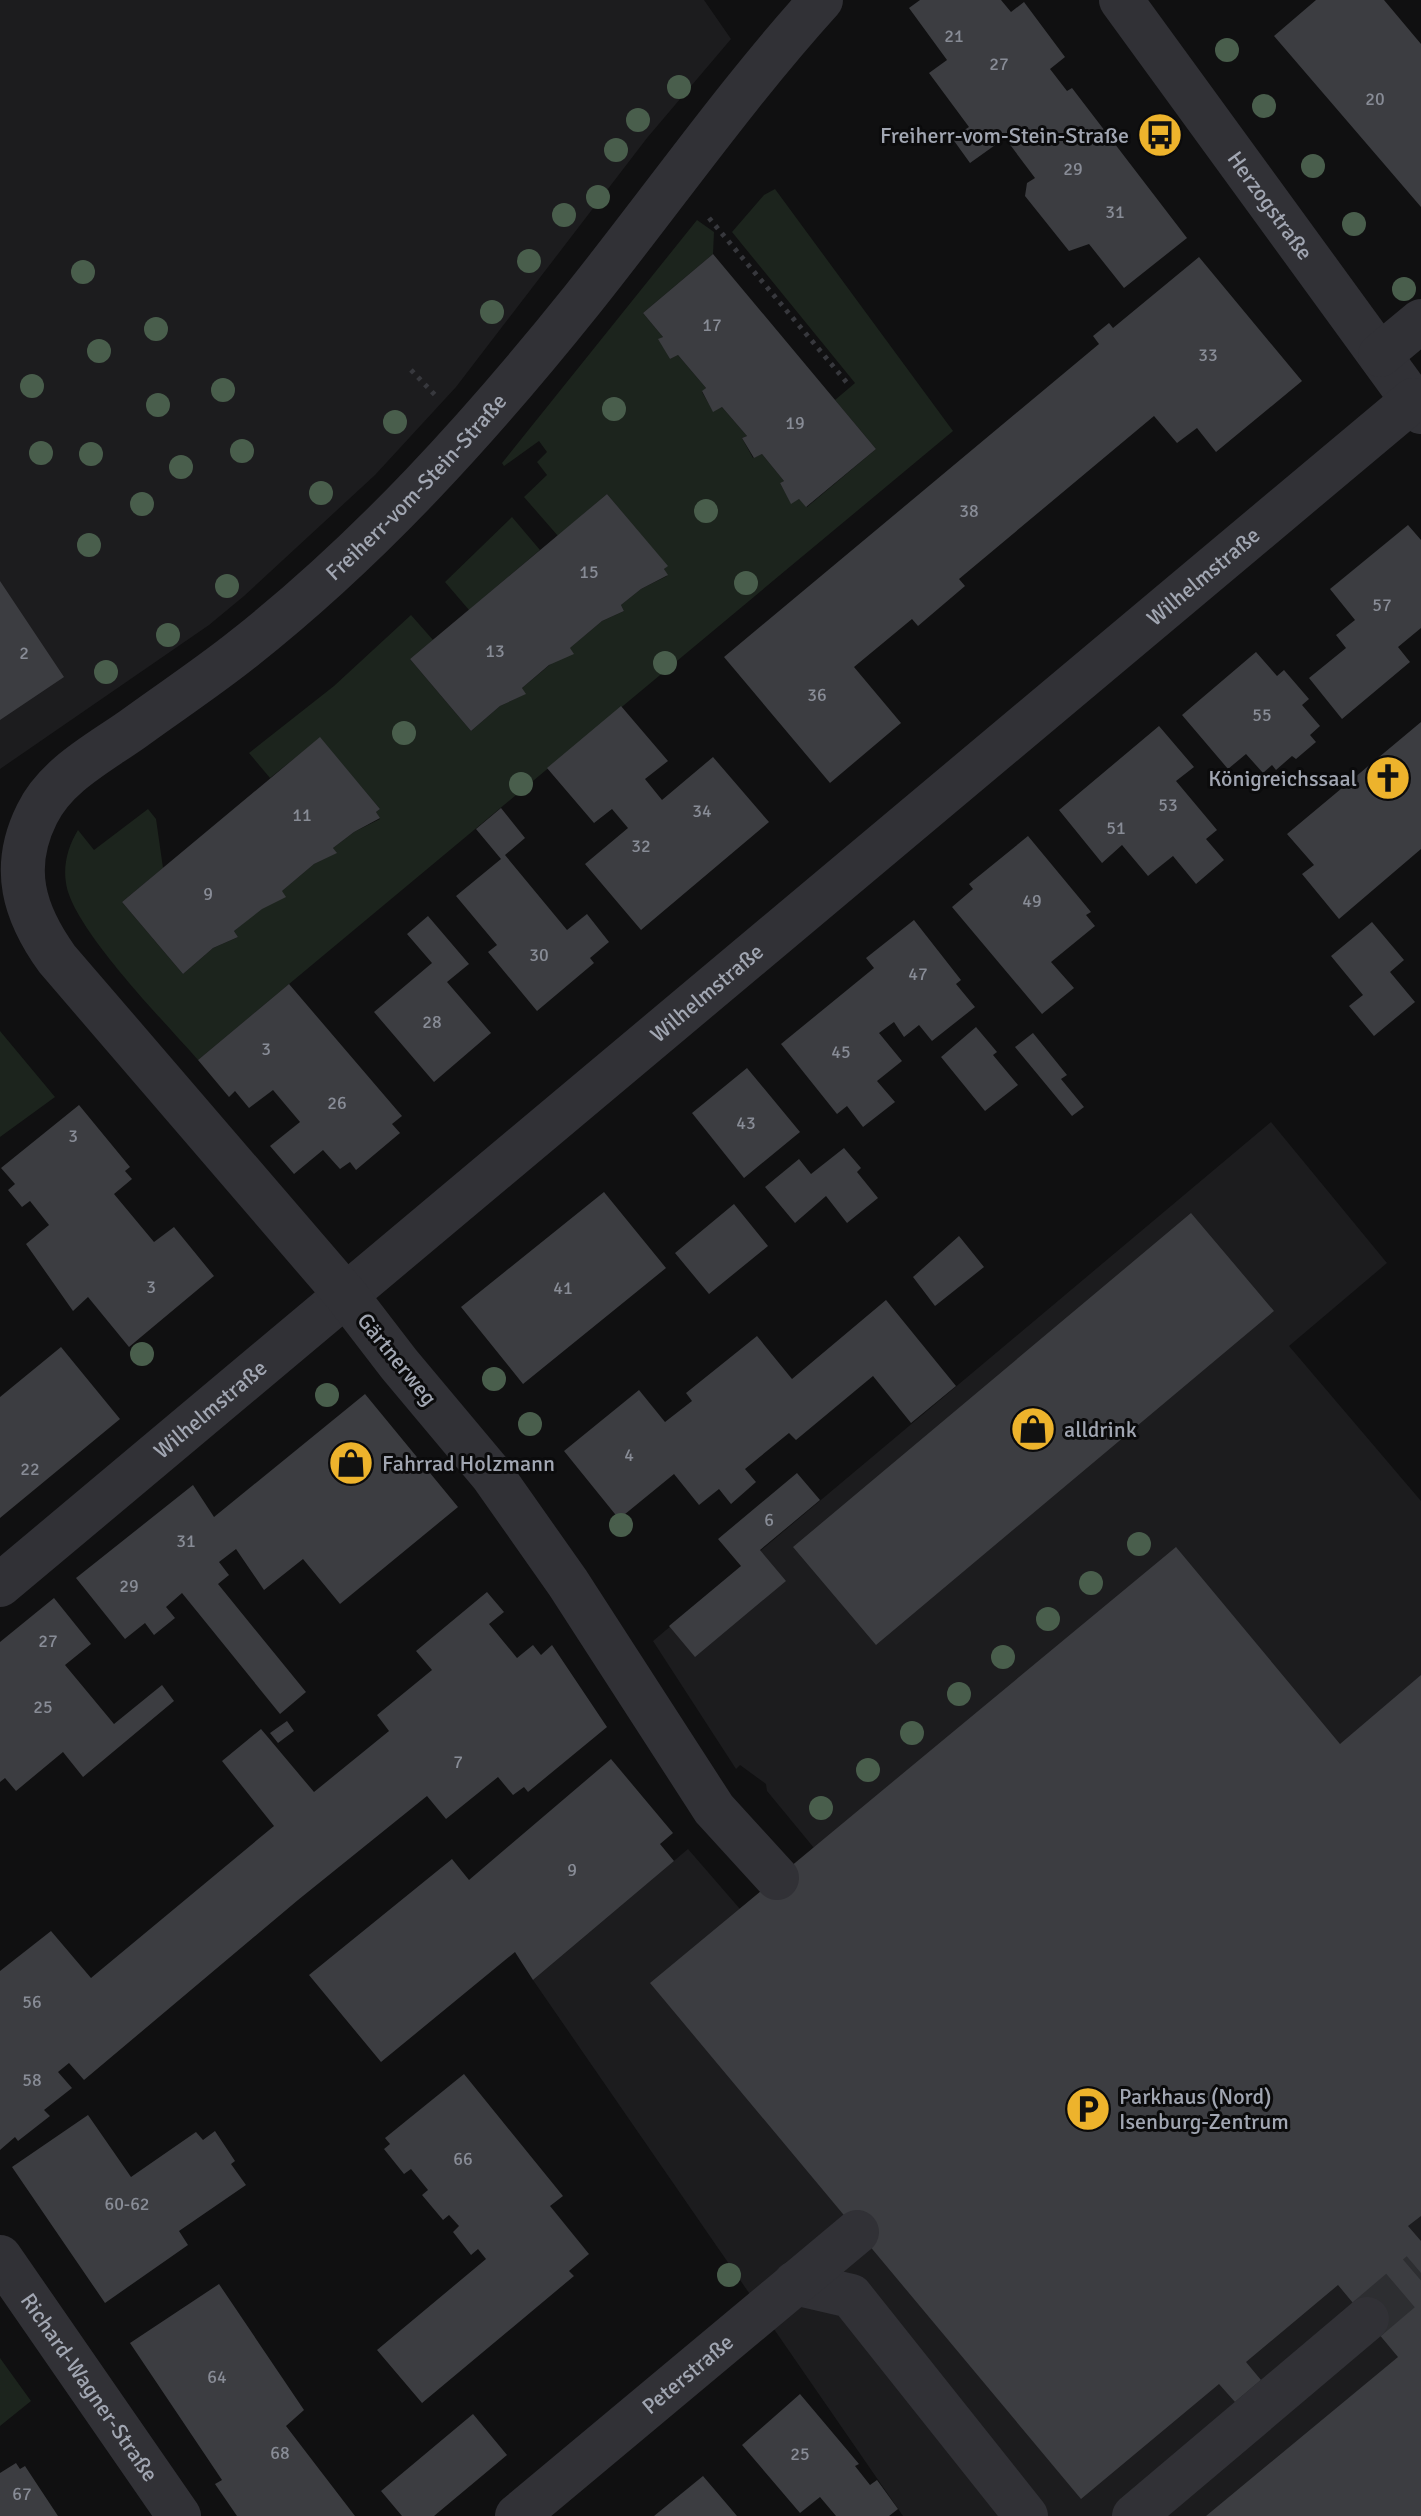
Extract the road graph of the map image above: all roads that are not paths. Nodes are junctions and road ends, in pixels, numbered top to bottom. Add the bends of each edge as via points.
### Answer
1 (821, 0) edge
2 (1121, 0) edge
3 (1421, 321) edge
4 (1407, 382) edge
5 (42, 938) joint
6 (346, 1295) junction
7 (0, 1585) edge
8 (777, 1878) dead end
9 (857, 2232) dead end
10 (0, 2257) edge
11 (795, 2283) junction
12 (1367, 2319) tunnel mouth
13 (179, 2516) edge
14 (517, 2516) edge
15 (1026, 2516) edge
16 (1134, 2516) edge

1 - 5 street, Freiherr-vom-Stein-Straße via 734,101 533,361 403,504 292,609 50,793 37,813 22,870 29,912
2 - 4 street, Herzogstraße
3 - 4 street, Wilhelmstraße
4 - 6 street, Wilhelmstraße
5 - 6 street, Gärtnerweg
6 - 7 street, Wilhelmstraße
6 - 8 street, Gärtnerweg via 492,1475 714,1809
9 - 11 street, Peterstraße
10 - 13 street, Richard-Wagner-Straße
11 - 14 street, Peterstraße
11 - 15 street via 851,2296
12 - 16 street

